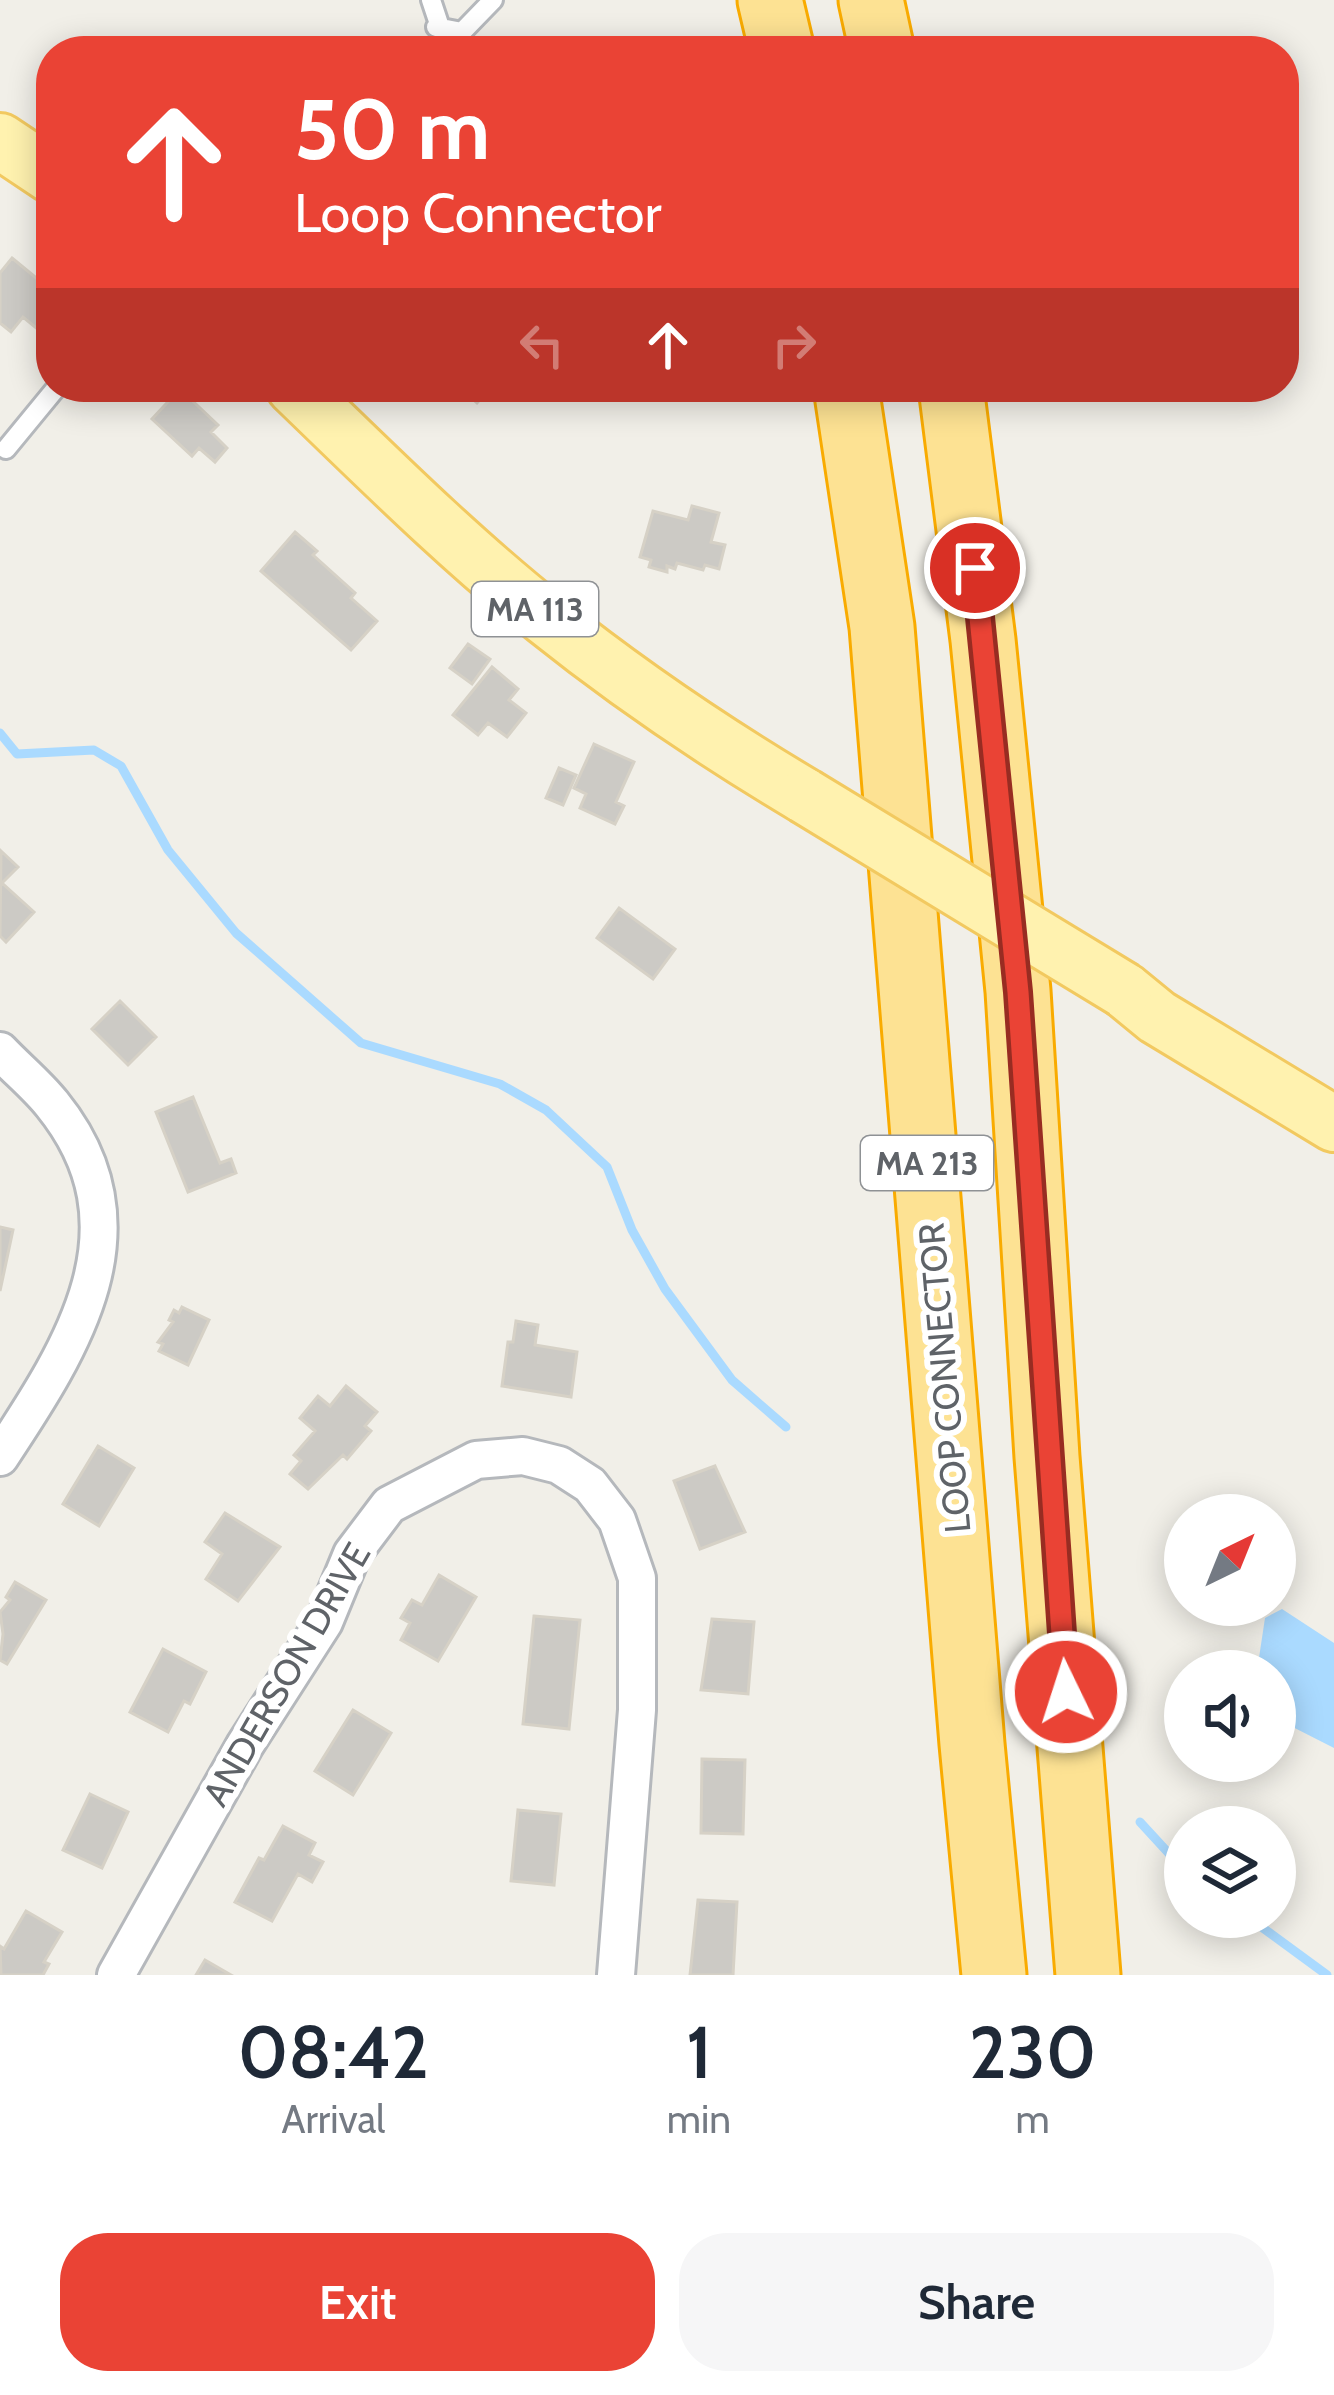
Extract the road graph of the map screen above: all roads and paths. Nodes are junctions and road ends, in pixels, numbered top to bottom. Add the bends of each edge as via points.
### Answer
1 (431, 0) edge
2 (493, 0) edge
3 (770, 0) edge
4 (871, 0) edge
5 (778, 36) edge
6 (879, 36) edge
7 (0, 141) edge
8 (36, 166) edge
9 (45, 402) edge
10 (310, 402) edge
11 (847, 402) edge
12 (953, 402) edge
13 (6, 449) dead end
14 (0, 1052) edge
15 (1334, 1124) edge
16 (0, 1457) edge
17 (1047, 1457) junction
18 (991, 1963) edge
19 (116, 1975) edge
20 (616, 1975) edge
21 (1088, 1975) edge
22 (1118, 1975) edge

1 - 2 lane via 436,27 462,32
3 - 5 highway
4 - 6 highway
7 - 8 main road
9 - 13 lane
10 - 15 main road, MA 113, bridge via 546,618 752,764
11 - 18 highway, LOOP CONNECTOR / MA 213 via 881,627
12 - 17 highway, MA 213 via 1018,992
14 - 16 street via 75,1138 101,1212 99,1253 69,1342
17 - 21 highway
17 - 22 highway
19 - 20 street, ANDERSON DRIVE via 324,1622 352,1554 389,1505 476,1460 523,1456 559,1465 590,1485 617,1520 638,1578 633,1778

